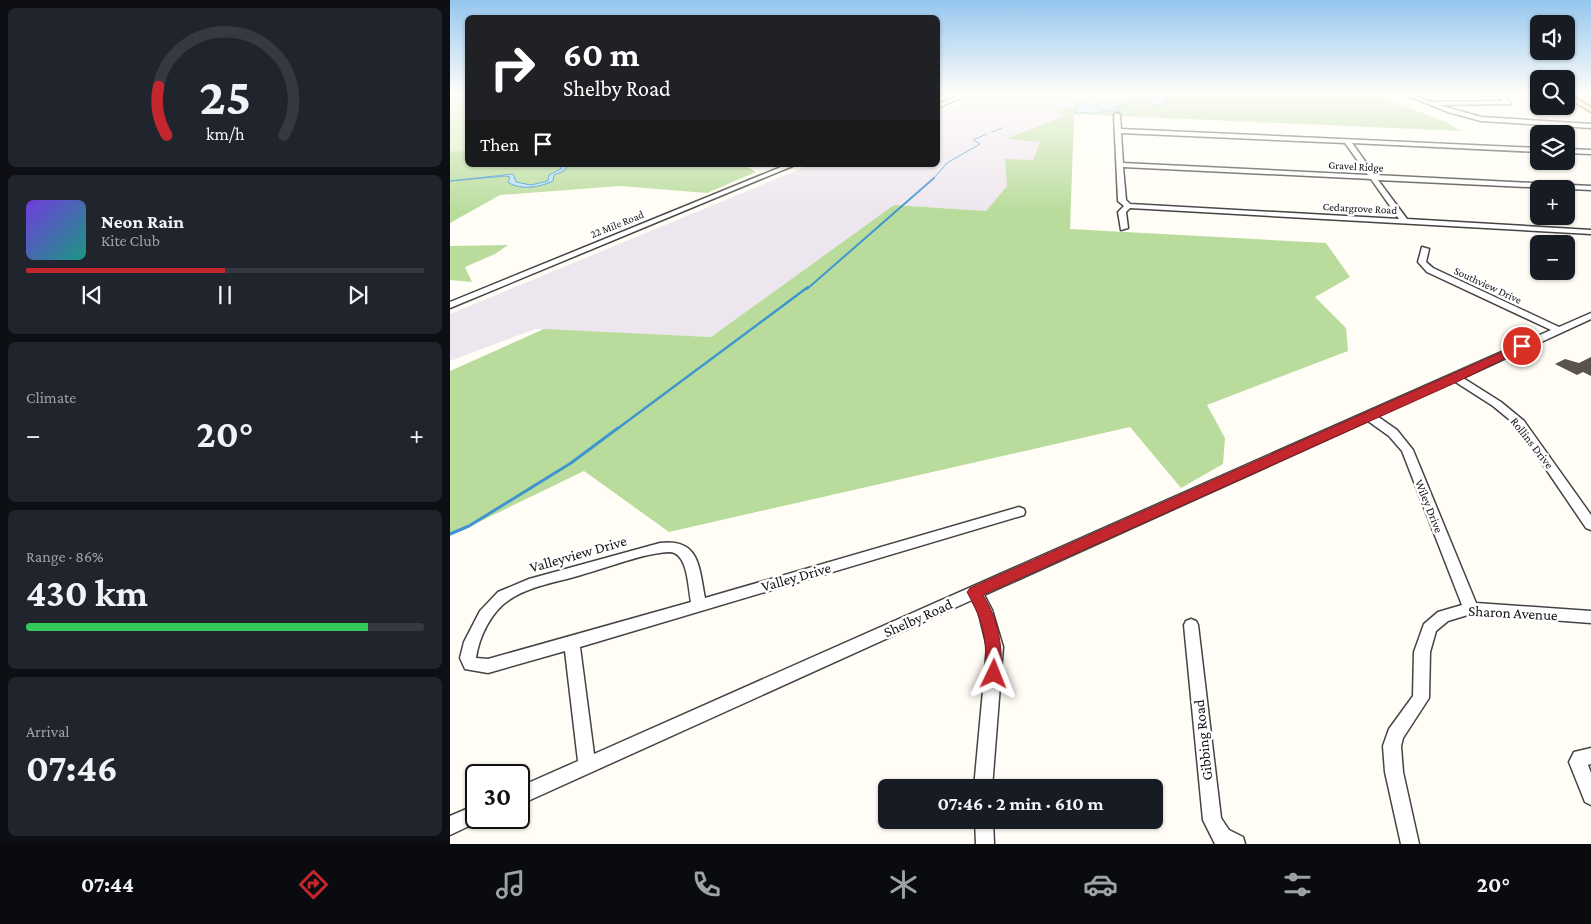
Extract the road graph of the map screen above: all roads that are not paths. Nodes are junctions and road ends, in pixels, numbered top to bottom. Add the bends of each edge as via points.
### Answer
1 (1118, 133) edge
2 (1173, 133) edge
3 (1347, 141) junction
4 (1530, 150) edge
5 (1575, 151) edge
6 (1591, 152) edge
7 (1121, 165) junction
8 (787, 167) edge
9 (1371, 177) junction
10 (1591, 188) edge
11 (1128, 206) junction
12 (1405, 222) junction
13 (1124, 228) dead end
14 (1591, 232) edge
15 (1425, 250) dead end
16 (450, 305) edge
17 (1591, 316) edge
18 (1559, 330) junction
19 (1456, 378) junction
20 (1370, 416) junction
21 (1019, 512) dead end
22 (1591, 525) edge
23 (975, 592) junction
24 (699, 605) junction
25 (1471, 608) junction
26 (1591, 617) edge
27 (1191, 625) dead end
28 (572, 643) junction
29 (471, 664) joint
30 (1586, 757) edge
31 (587, 765) junction
32 (984, 779) edge
33 (530, 791) edge
34 (1591, 796) edge
35 (465, 819) edge
36 (450, 826) edge
37 (984, 829) edge
38 (985, 844) edge
39 (1236, 844) edge
40 (1410, 844) edge

1 - 7 street
2 - 3 street
3 - 4 street
3 - 9 street
5 - 6 street
7 - 9 street, Gravel Ridge
7 - 11 street via 1122,202
8 - 16 street, 22 Mile Road
9 - 10 street, Gravel Ridge
9 - 12 street
11 - 12 street, Cedargrove Road
11 - 13 street via 1122,212
12 - 14 street, Cedargrove Road
15 - 18 street, Southview Drive via 1422,262 1430,270
17 - 18 street, Shelby Road
18 - 19 street, Shelby Road
19 - 20 street, Shelby Road
19 - 22 street, Rollins Drive via 1520,423
20 - 23 street, Shelby Road
20 - 25 street, Wiley Drive via 1393,433 1407,450
21 - 24 street, Valley Drive
23 - 31 street, Shelby Road
23 - 32 street via 995,647
24 - 28 street, Valley Drive
24 - 29 street, Valleyview Drive via 686,552 674,547 652,550 504,595 494,603 472,642 468,658
25 - 26 street, Sharon Avenue
25 - 40 street, Sharon Avenue via 1443,616 1428,628 1422,652 1421,698 1393,738 1392,756
27 - 39 street, Gibbing Road via 1212,820 1222,837
28 - 29 street, Valley Drive via 488,666
28 - 31 street
30 - 34 street via 1579,769
31 - 33 street, Shelby Road
35 - 36 street
37 - 38 street

